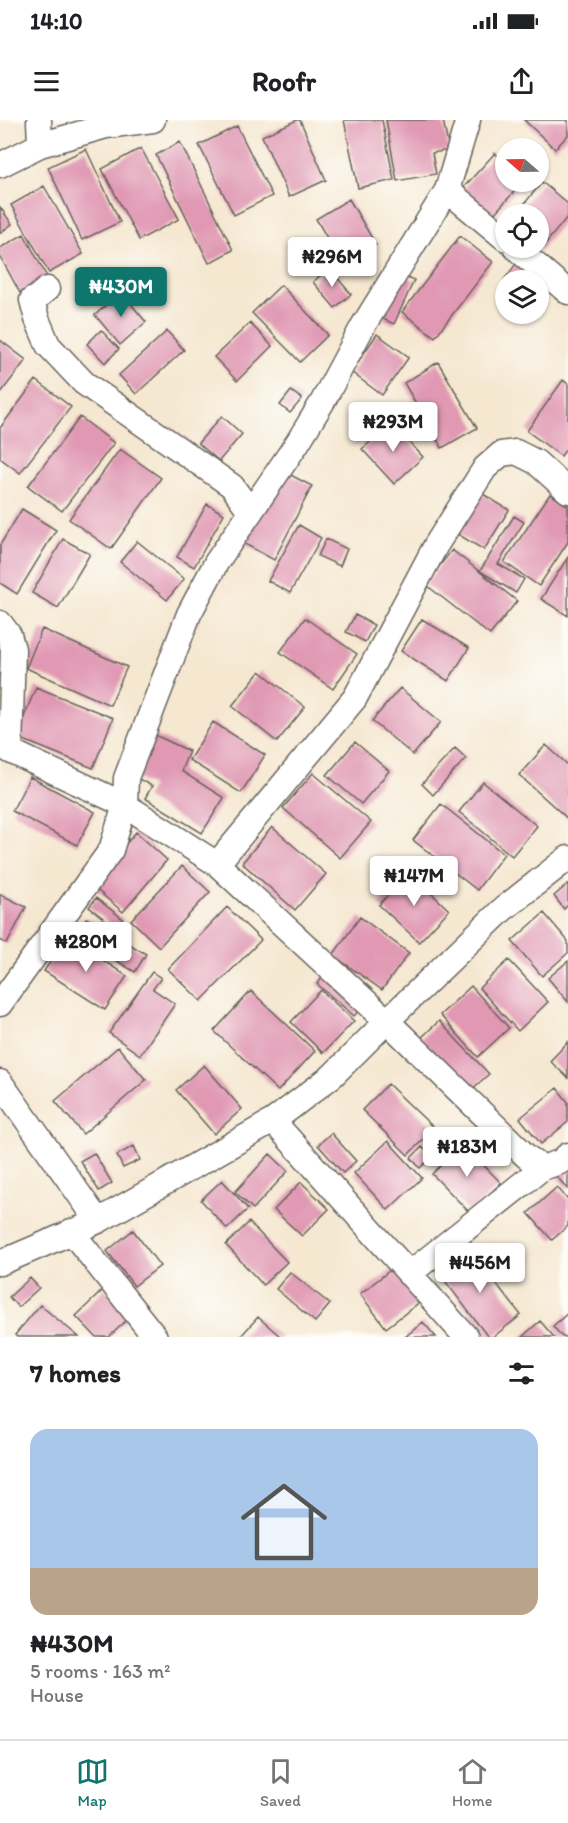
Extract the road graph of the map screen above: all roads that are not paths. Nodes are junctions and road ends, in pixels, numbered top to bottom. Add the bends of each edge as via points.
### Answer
1 (39, 120) edge
2 (153, 120) edge
3 (468, 120) edge
4 (40, 145) junction
5 (0, 165) edge
6 (447, 190) junction
7 (495, 230) edge
8 (528, 258) edge
9 (47, 289) dead end
10 (568, 292) edge
11 (568, 490) edge
12 (250, 511) junction
13 (0, 623) edge
14 (5, 747) edge
15 (125, 806) junction
16 (568, 858) edge
17 (217, 864) junction
18 (0, 1004) edge
19 (387, 1021) junction
20 (0, 1082) edge
21 (273, 1121) junction
22 (568, 1155) edge
23 (542, 1168) junction
24 (98, 1221) junction
25 (71, 1231) junction
26 (0, 1263) edge
27 (410, 1274) junction
28 (155, 1337) edge
29 (466, 1337) edge

1 - 4 street
2 - 4 street via 105,126
3 - 6 street
4 - 5 street
6 - 7 street
6 - 12 street via 363,326 298,442
8 - 10 street
9 - 12 street via 32,300 48,345 84,383 232,486
11 - 17 street via 536,462 516,452 501,454 485,468 436,545 356,698
12 - 15 street via 189,614 126,778
13 - 14 street via 13,649
14 - 15 street
15 - 17 street
15 - 18 street via 111,850
16 - 19 street via 502,910
17 - 19 street
19 - 21 street via 332,1076
19 - 23 street
20 - 24 street
21 - 24 street
21 - 27 street
22 - 23 street
23 - 27 street
24 - 25 street
25 - 26 street
25 - 28 street
27 - 29 street

